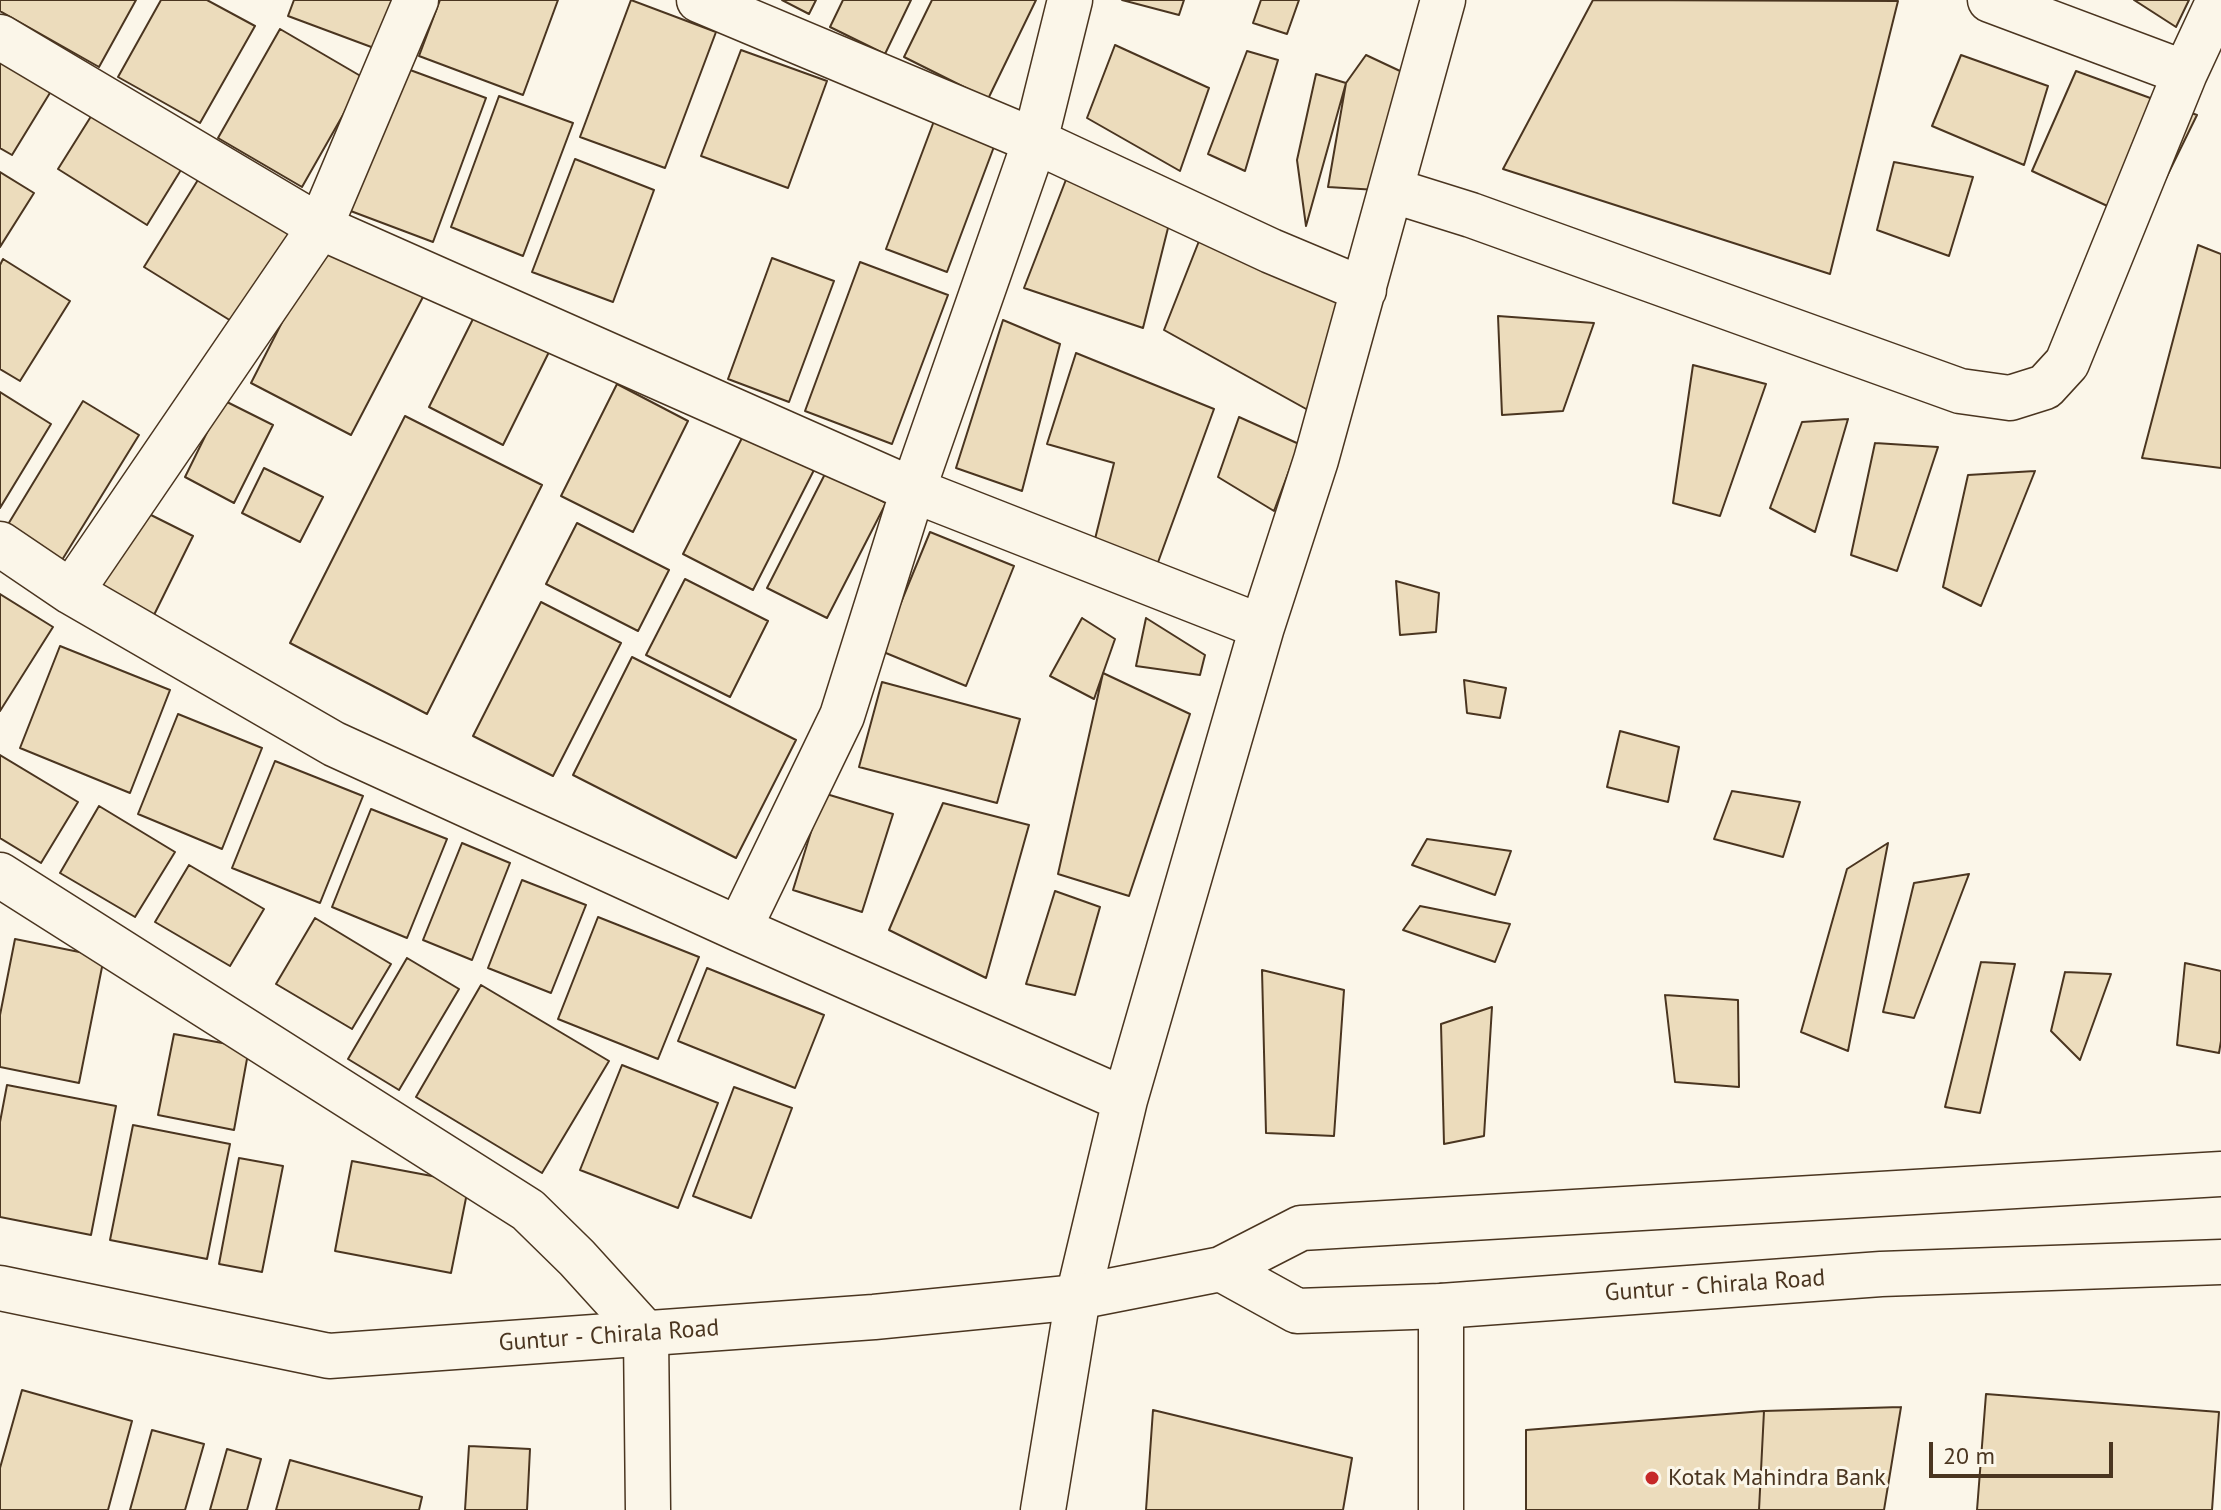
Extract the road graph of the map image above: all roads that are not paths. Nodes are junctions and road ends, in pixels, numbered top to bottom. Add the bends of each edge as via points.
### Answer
1 (416, 0) edge
2 (699, 0) edge
3 (1070, 0) edge
4 (1443, 0) edge
5 (1990, 0) edge
6 (2219, 0) edge
7 (0, 37) edge
8 (2185, 73) junction
9 (1035, 141) junction
10 (1391, 190) junction
11 (320, 227) junction
12 (1364, 290) junction
13 (913, 490) junction
14 (0, 544) edge
15 (71, 592) junction
16 (1262, 627) junction
17 (0, 875) edge
18 (739, 929) junction
19 (1125, 1100) junction
20 (2221, 1174) edge
21 (2221, 1262) edge
22 (1221, 1269) junction
23 (0, 1288) edge
24 (1078, 1297) junction
25 (1441, 1306) junction
26 (646, 1334) junction
27 (648, 1510) edge
28 (1043, 1510) edge
29 (1441, 1510) edge

1 - 11 street
2 - 9 street
3 - 9 street
4 - 10 street
5 - 8 street
6 - 8 street
7 - 11 street
8 - 10 street via 2067,363 2045,387 2010,398 1960,391
9 - 12 street
9 - 13 street
10 - 12 street
11 - 13 street
11 - 15 street
12 - 16 street
13 - 16 street
13 - 18 street via 842,716
14 - 15 street
15 - 18 street via 334,744
16 - 19 street
17 - 26 street via 528,1210
18 - 19 street
19 - 24 street
20 - 22 street, Guntur - Chirala Road via 1301,1228
21 - 25 street, Guntur - Chirala Road via 1881,1274
22 - 24 street, Guntur - Chirala Road
22 - 25 street, Guntur - Chirala Road via 1297,1311
23 - 26 street, Guntur - Chirala Road via 329,1356
24 - 26 street, Guntur - Chirala Road
24 - 28 street
25 - 29 street
26 - 27 street

